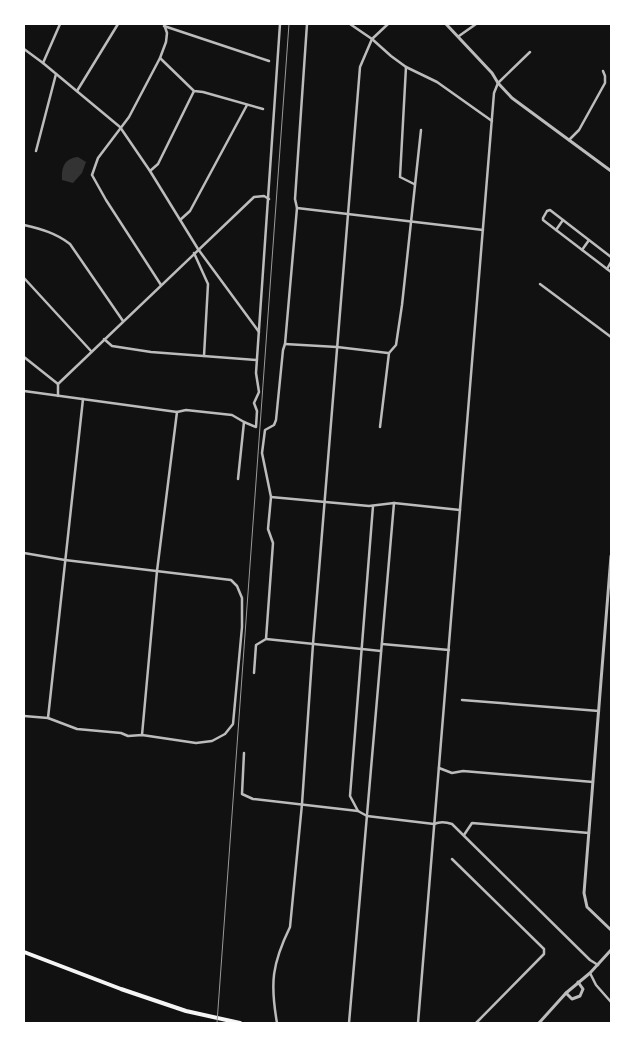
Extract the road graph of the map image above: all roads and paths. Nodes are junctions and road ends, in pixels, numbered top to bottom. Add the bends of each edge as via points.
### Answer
1 (60, 24) edge
2 (118, 24) edge
3 (280, 24) edge
4 (307, 24) edge
5 (350, 24) edge
6 (388, 24) edge
7 (446, 24) edge
8 (476, 24) edge
9 (164, 25) edge
10 (458, 36) junction
11 (372, 39) junction
12 (24, 49) edge
13 (530, 52) dead end
14 (160, 58) junction
15 (269, 61) dead end
16 (43, 63) junction
17 (406, 66) junction
18 (603, 71) dead end
19 (56, 74) junction
20 (498, 83) junction
21 (77, 91) junction
22 (194, 91) junction
23 (247, 105) junction
24 (263, 109) dead end
25 (492, 121) junction
26 (120, 127) junction
27 (421, 130) dead end
28 (569, 140) junction
29 (36, 151) dead end
30 (611, 171) edge
31 (150, 172) junction
32 (415, 184) junction
33 (269, 199) junction
34 (297, 208) junction
35 (348, 214) junction
36 (180, 220) junction
37 (563, 220) junction
38 (410, 221) junction
39 (24, 225) edge
40 (483, 230) junction
41 (556, 230) junction
42 (589, 240) junction
43 (198, 249) junction
44 (582, 250) junction
45 (194, 253) junction
46 (611, 257) edge
47 (611, 262) edge
48 (607, 269) junction
49 (611, 272) edge
50 (24, 278) edge
51 (540, 284) dead end
52 (161, 285) junction
53 (123, 321) junction
54 (260, 334) junction
55 (611, 337) edge
56 (104, 339) junction
57 (285, 344) junction
58 (337, 347) junction
59 (91, 351) junction
60 (389, 353) junction
61 (24, 356) edge
62 (204, 356) junction
63 (258, 360) junction
64 (58, 384) junction
65 (24, 391) edge
66 (58, 396) junction
67 (83, 399) junction
68 (177, 412) junction
69 (244, 422) junction
70 (380, 427) dead end
71 (238, 479) dead end
72 (271, 497) junction
73 (324, 503) junction
74 (394, 503) junction
75 (373, 506) junction
76 (460, 510) junction
77 (24, 553) edge
78 (611, 556) edge
79 (65, 560) junction
80 (157, 571) junction
81 (266, 639) junction
82 (313, 644) junction
83 (382, 644) junction
84 (361, 649) junction
85 (448, 650) junction
86 (381, 651) junction
87 (254, 673) dead end
88 (462, 700) dead end
89 (599, 711) junction
90 (24, 716) edge
91 (48, 718) junction
92 (142, 735) junction
93 (244, 753) dead end
94 (439, 768) junction
95 (593, 782) junction
96 (302, 804) junction
97 (358, 811) junction
98 (367, 816) junction
99 (434, 824) junction
100 (589, 833) junction
101 (464, 836) junction
102 (452, 859) dead end
103 (611, 930) edge
104 (611, 950) edge
105 (24, 952) edge
106 (598, 965) junction
107 (590, 973) junction
108 (578, 982) junction
109 (566, 993) junction
110 (611, 1002) edge
111 (240, 1023) edge
112 (277, 1023) edge
113 (349, 1023) edge
114 (418, 1023) edge
115 (476, 1023) edge
116 (539, 1023) edge

1 - 16 street
2 - 21 street
3 - 33 street
4 - 34 street via 294,199
5 - 11 street
6 - 11 street
7 - 10 street
8 - 10 street
9 - 14 street via 166,42
9 - 15 street
10 - 20 street via 492,72
11 - 17 street
11 - 35 street via 360,67
12 - 16 street
13 - 20 street
14 - 22 street
14 - 26 street
16 - 19 street
17 - 25 street via 437,82
17 - 32 street via 400,177
18 - 28 street via 605,83 579,130
19 - 21 street
19 - 29 street
20 - 25 street
20 - 28 street via 512,98
21 - 26 street
22 - 23 street
22 - 31 street via 158,164
23 - 24 street
23 - 36 street via 190,210
25 - 40 street
26 - 31 street
26 - 52 street via 98,158 92,175
27 - 32 street
28 - 30 street
31 - 36 street
32 - 38 street
33 - 43 street via 254,197
33 - 54 street
34 - 35 street
34 - 57 street
35 - 38 street
35 - 58 street
36 - 43 street
37 - 41 street
37 - 41 street via 547,211 543,220
37 - 42 street
38 - 40 street
38 - 60 street via 396,346
39 - 53 street via 44,229 70,244
40 - 76 street
41 - 44 street
42 - 44 street
42 - 46 street
43 - 45 street
43 - 54 street
44 - 48 street
45 - 52 street
45 - 62 street via 208,284
47 - 48 street
48 - 49 street
50 - 59 street
51 - 55 street
52 - 53 street
53 - 56 street
54 - 63 street
56 - 59 street
56 - 62 street via 112,346
57 - 58 street
57 - 72 street via 276,420 265,430 262,453
58 - 60 street
58 - 73 street
59 - 64 street
60 - 70 street
61 - 64 street
62 - 63 street
63 - 69 street via 258,392 254,403 256,427
64 - 66 street
65 - 66 street
66 - 67 street
67 - 68 street
67 - 79 street
68 - 69 street via 232,415
68 - 80 street
69 - 71 street
72 - 73 street
72 - 81 street via 268,529 273,542
73 - 75 street
73 - 82 street
74 - 75 street
74 - 76 street
74 - 83 street
75 - 84 street
76 - 85 street
77 - 79 street
78 - 89 street
79 - 80 street
79 - 91 street
80 - 92 street
80 - 92 street via 230,580 242,598 242,626 233,724 225,734 212,741 196,743
81 - 82 street
81 - 87 street via 256,645
82 - 84 street
82 - 96 street
83 - 85 street
83 - 86 street
84 - 86 street
84 - 97 street via 350,796
85 - 94 street
86 - 98 street
88 - 89 street
89 - 95 street
90 - 91 street
91 - 92 street via 77,729
93 - 96 street via 242,794 253,799
94 - 95 street via 452,773
94 - 99 street
95 - 100 street
96 - 97 street
96 - 112 street via 290,927 273,977
97 - 98 street
98 - 99 street
98 - 113 street
99 - 101 street via 452,824
99 - 114 street
100 - 101 street via 472,823
100 - 103 street via 584,893 587,908
101 - 106 street
102 - 115 street via 544,949 544,954
104 - 106 street
105 - 111 main road via 146,998
106 - 107 street
107 - 108 street
107 - 110 street
108 - 109 street
108 - 109 street via 583,989 580,996 572,999
109 - 116 street

